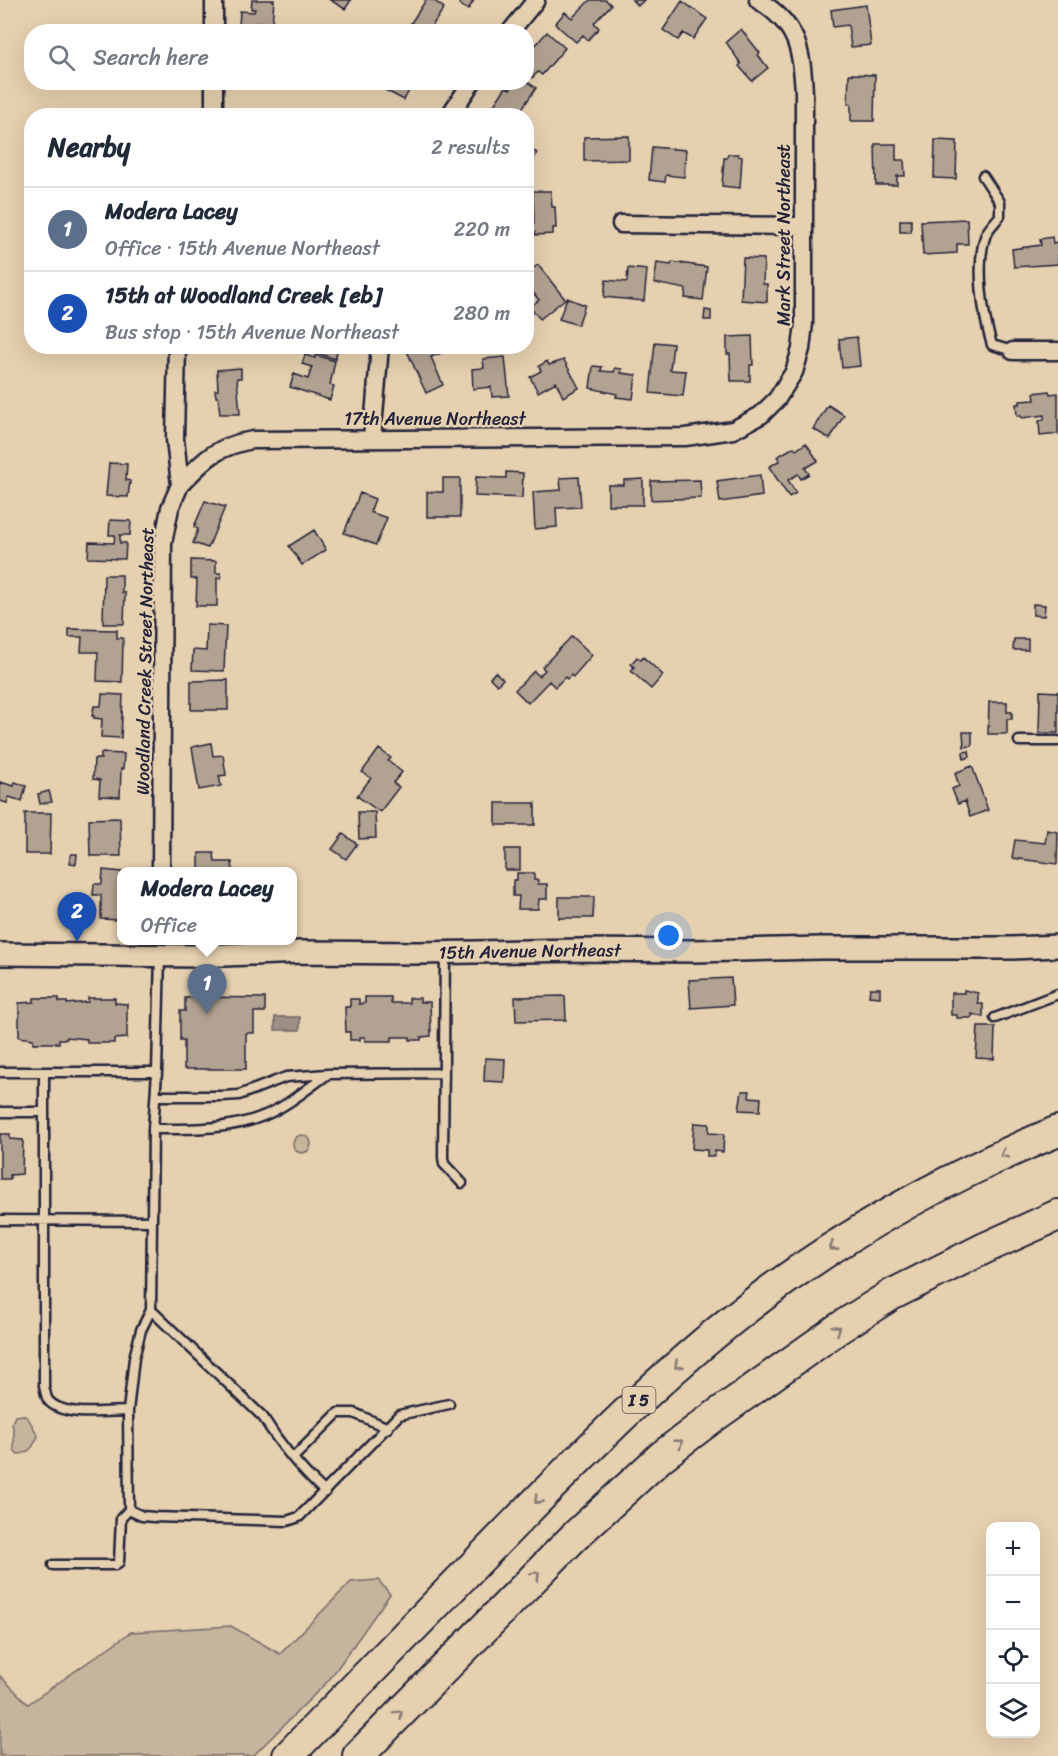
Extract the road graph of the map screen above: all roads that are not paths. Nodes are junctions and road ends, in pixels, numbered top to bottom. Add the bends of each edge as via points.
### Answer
1 (214, 0) edge
2 (536, 0) edge
3 (758, 0) edge
4 (214, 24) edge
5 (516, 24) edge
6 (214, 90) edge
7 (467, 90) edge
8 (214, 108) edge
9 (454, 108) edge
10 (983, 176) dead end
11 (621, 224) dead end
12 (804, 226) junction
13 (1013, 351) joint
14 (1058, 351) edge
15 (177, 354) edge
16 (379, 354) edge
17 (706, 435) joint
18 (372, 439) junction
19 (180, 485) junction
20 (1019, 741) dead end
21 (1058, 741) edge
22 (161, 867) edge
23 (1058, 946) edge
24 (160, 948) edge
25 (446, 952) junction
26 (0, 954) edge
27 (1058, 994) edge
28 (995, 1018) dead end
29 (0, 1072) edge
30 (44, 1072) junction
31 (157, 1072) junction
32 (444, 1073) junction
33 (328, 1074) junction
34 (156, 1096) junction
35 (0, 1112) edge
36 (44, 1112) junction
37 (153, 1129) junction
38 (1058, 1131) edge
39 (462, 1183) dead end
40 (1058, 1215) edge
41 (0, 1220) edge
42 (44, 1221) junction
43 (152, 1221) junction
44 (151, 1310) junction
45 (449, 1404) dead end
46 (128, 1411) junction
47 (388, 1428) junction
48 (293, 1458) junction
49 (325, 1492) junction
50 (129, 1510) junction
51 (53, 1566) dead end
52 (288, 1756) edge
53 (358, 1756) edge

1 - 4 street
2 - 5 street
3 - 12 street, Mark Street Northeast via 783,18 798,48 803,70
6 - 8 street
7 - 9 street
10 - 13 lane via 1000,202 1000,216 987,232 981,256 984,320 992,345
11 - 12 street
12 - 17 street, Mark Street Northeast via 804,323 794,372 761,415 733,430
13 - 14 street
15 - 19 street, Woodland Creek Street Northeast via 175,440
16 - 18 street
17 - 18 street, 17th Avenue Northeast
18 - 19 street, 17th Avenue Northeast via 243,442 207,457
19 - 22 street, Woodland Creek Street Northeast via 170,508 163,543
20 - 21 lane
23 - 25 street, 15th Avenue Northeast
24 - 25 street, 15th Avenue Northeast
24 - 26 street, 15th Avenue Northeast
24 - 31 lane
25 - 32 lane
27 - 28 lane
29 - 30 lane
30 - 31 lane
30 - 36 lane
31 - 34 lane
32 - 33 lane
32 - 39 lane via 444,1164
33 - 34 lane via 286,1077 239,1095
33 - 37 lane via 261,1117 224,1126
34 - 37 lane
35 - 36 lane
36 - 42 lane
37 - 43 lane
38 -> 52 highway, I 5 via 960,1175 871,1223 724,1325 600,1437
53 -> 40 highway via 577,1534 698,1428 891,1295
41 - 42 lane
42 - 43 lane
42 - 46 lane via 44,1386 48,1400 62,1410
43 - 44 lane
44 - 46 lane via 136,1343
44 - 48 lane via 263,1418
45 - 47 lane via 406,1412
46 - 50 lane
47 - 48 lane via 354,1413 338,1413
47 - 49 lane
48 - 49 lane
49 - 50 lane via 300,1517 287,1521 154,1517
50 - 51 lane via 121,1518 119,1562 115,1565

